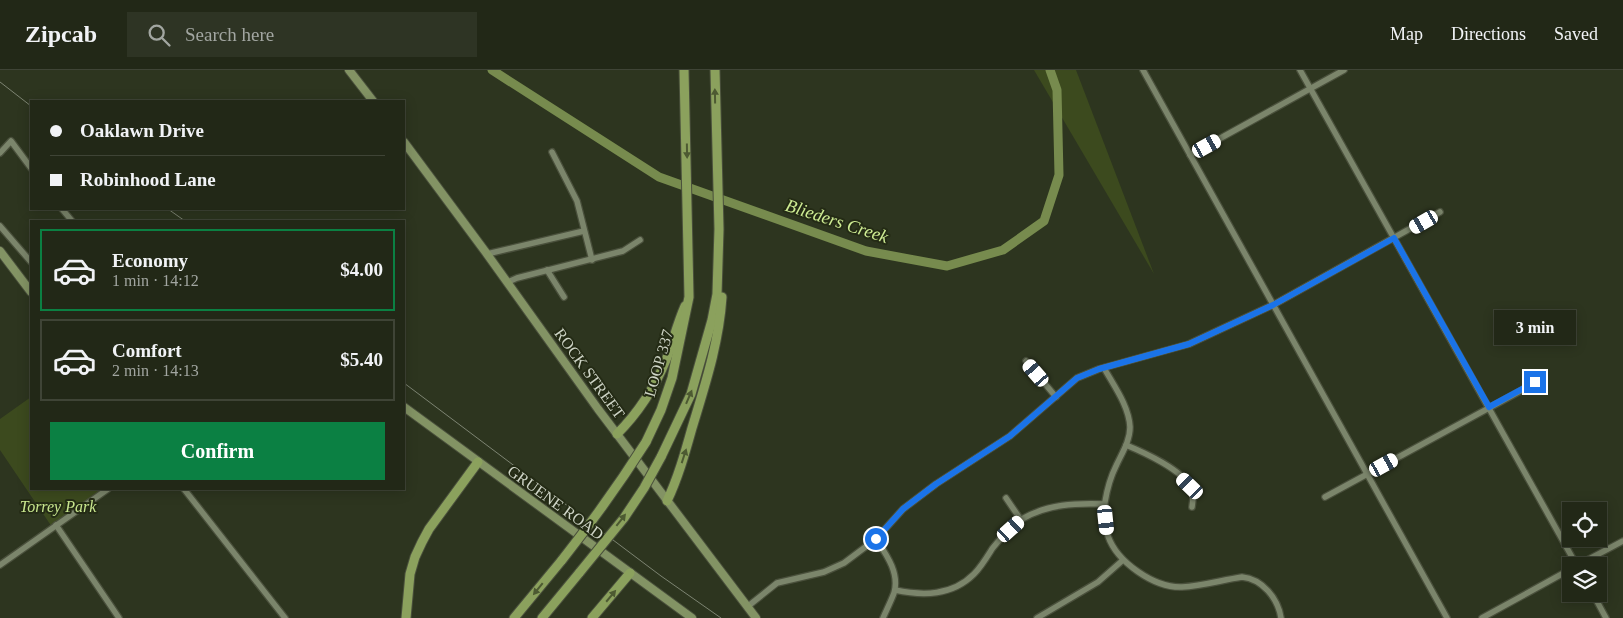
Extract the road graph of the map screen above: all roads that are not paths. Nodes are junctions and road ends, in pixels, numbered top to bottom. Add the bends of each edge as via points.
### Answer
1 (350, 70) edge
2 (684, 70) edge
3 (715, 70) edge
4 (1143, 70) edge
5 (1300, 70) edge
6 (1344, 70) edge
7 (1310, 89) junction
8 (372, 100) edge
9 (405, 143) edge
10 (552, 152) dead end
11 (0, 153) edge
12 (1190, 155) junction
13 (30, 167) edge
14 (63, 210) edge
15 (1440, 212) dead end
16 (71, 220) edge
17 (0, 226) edge
18 (719, 228) junction
19 (584, 231) junction
20 (1394, 238) junction
21 (640, 240) dead end
22 (0, 251) edge
23 (488, 254) junction
24 (592, 260) junction
25 (30, 261) edge
26 (548, 270) junction
27 (508, 282) junction
28 (30, 291) edge
29 (564, 297) dead end
30 (689, 297) junction
31 (1273, 305) junction
32 (1026, 361) dead end
33 (1104, 368) junction
34 (1535, 382) dead end
35 (1056, 396) junction
36 (1489, 407) junction
37 (405, 408) edge
38 (617, 434) junction
39 (1126, 445) junction
40 (478, 462) junction
41 (1367, 474) junction
42 (107, 490) edge
43 (185, 490) edge
44 (1325, 497) dead end
45 (1006, 498) dead end
46 (667, 501) junction
47 (1104, 504) junction
48 (1192, 507) dead end
49 (1021, 520) junction
50 (56, 525) junction
51 (876, 539) junction
52 (1623, 541) edge
53 (1570, 557) edge
54 (1593, 557) edge
55 (1123, 560) junction
56 (0, 565) edge
57 (630, 573) junction
58 (1562, 574) edge
59 (895, 590) junction
60 (1597, 602) edge
61 (747, 607) junction
62 (119, 618) edge
63 (285, 618) edge
64 (406, 618) edge
65 (514, 618) edge
66 (542, 618) edge
67 (592, 618) edge
68 (692, 618) edge
69 (756, 618) edge
70 (883, 618) edge
71 (1037, 618) edge
72 (1281, 618) edge
73 (1447, 618) edge
74 (1482, 618) edge
75 (1606, 618) edge

1 - 8 street
2 -> 30 main road, LOOP 337
18 -> 3 main road
4 - 12 street
5 - 7 street
6 - 7 street
7 - 12 street
7 - 20 street
9 - 23 street, ROCK STREET
10 - 19 street via 577,202
11 - 13 street via 11,141
12 - 31 street
14 - 16 street
15 - 20 street
17 - 25 street
46 -> 18 main road via 677,478 713,354 723,274
66 -> 18 main road, bridge via 644,488 691,394 712,320 718,275
19 - 23 street
19 - 24 street
20 - 31 street
20 - 36 street
21 - 24 street via 623,251
22 - 28 street
23 - 27 street, ROCK STREET
24 - 26 street
26 - 27 street
26 - 29 street
27 - 38 street, ROCK STREET
30 - 38 main road via 653,388 636,414
30 -> 65 main road, LOOP 337, bridge via 672,378 646,442 590,524
31 - 33 street via 1189,344
31 - 41 street
32 - 35 street
33 - 35 street via 1077,378
33 - 39 street via 1129,418
34 - 36 street
35 - 51 street via 1010,436 903,509
36 - 41 street
36 - 53 street
37 - 40 street, GRUENE ROAD
38 - 46 street, ROCK STREET
39 - 47 street
39 - 48 street via 1177,473 1190,486 1194,497
40 - 57 street, GRUENE ROAD
40 - 64 main road via 429,529 415,557
41 - 44 street
41 - 73 street
42 - 50 street
43 - 63 street
45 - 49 street
46 - 61 street, ROCK STREET
47 - 49 street via 1075,503 1051,507
47 - 55 street via 1108,536
49 - 59 street via 1001,538 974,574 957,587 938,594
50 - 56 street
50 - 62 street
51 - 59 street via 890,559
51 - 61 street via 844,563 824,572 777,583
52 - 54 street
55 - 71 street via 1098,582
55 - 72 street via 1163,585 1181,587 1250,578 1262,584 1276,602
67 -> 57 main road
57 - 68 street, GRUENE ROAD
58 - 74 street
59 - 70 street
60 - 75 street
61 - 69 street, ROCK STREET

